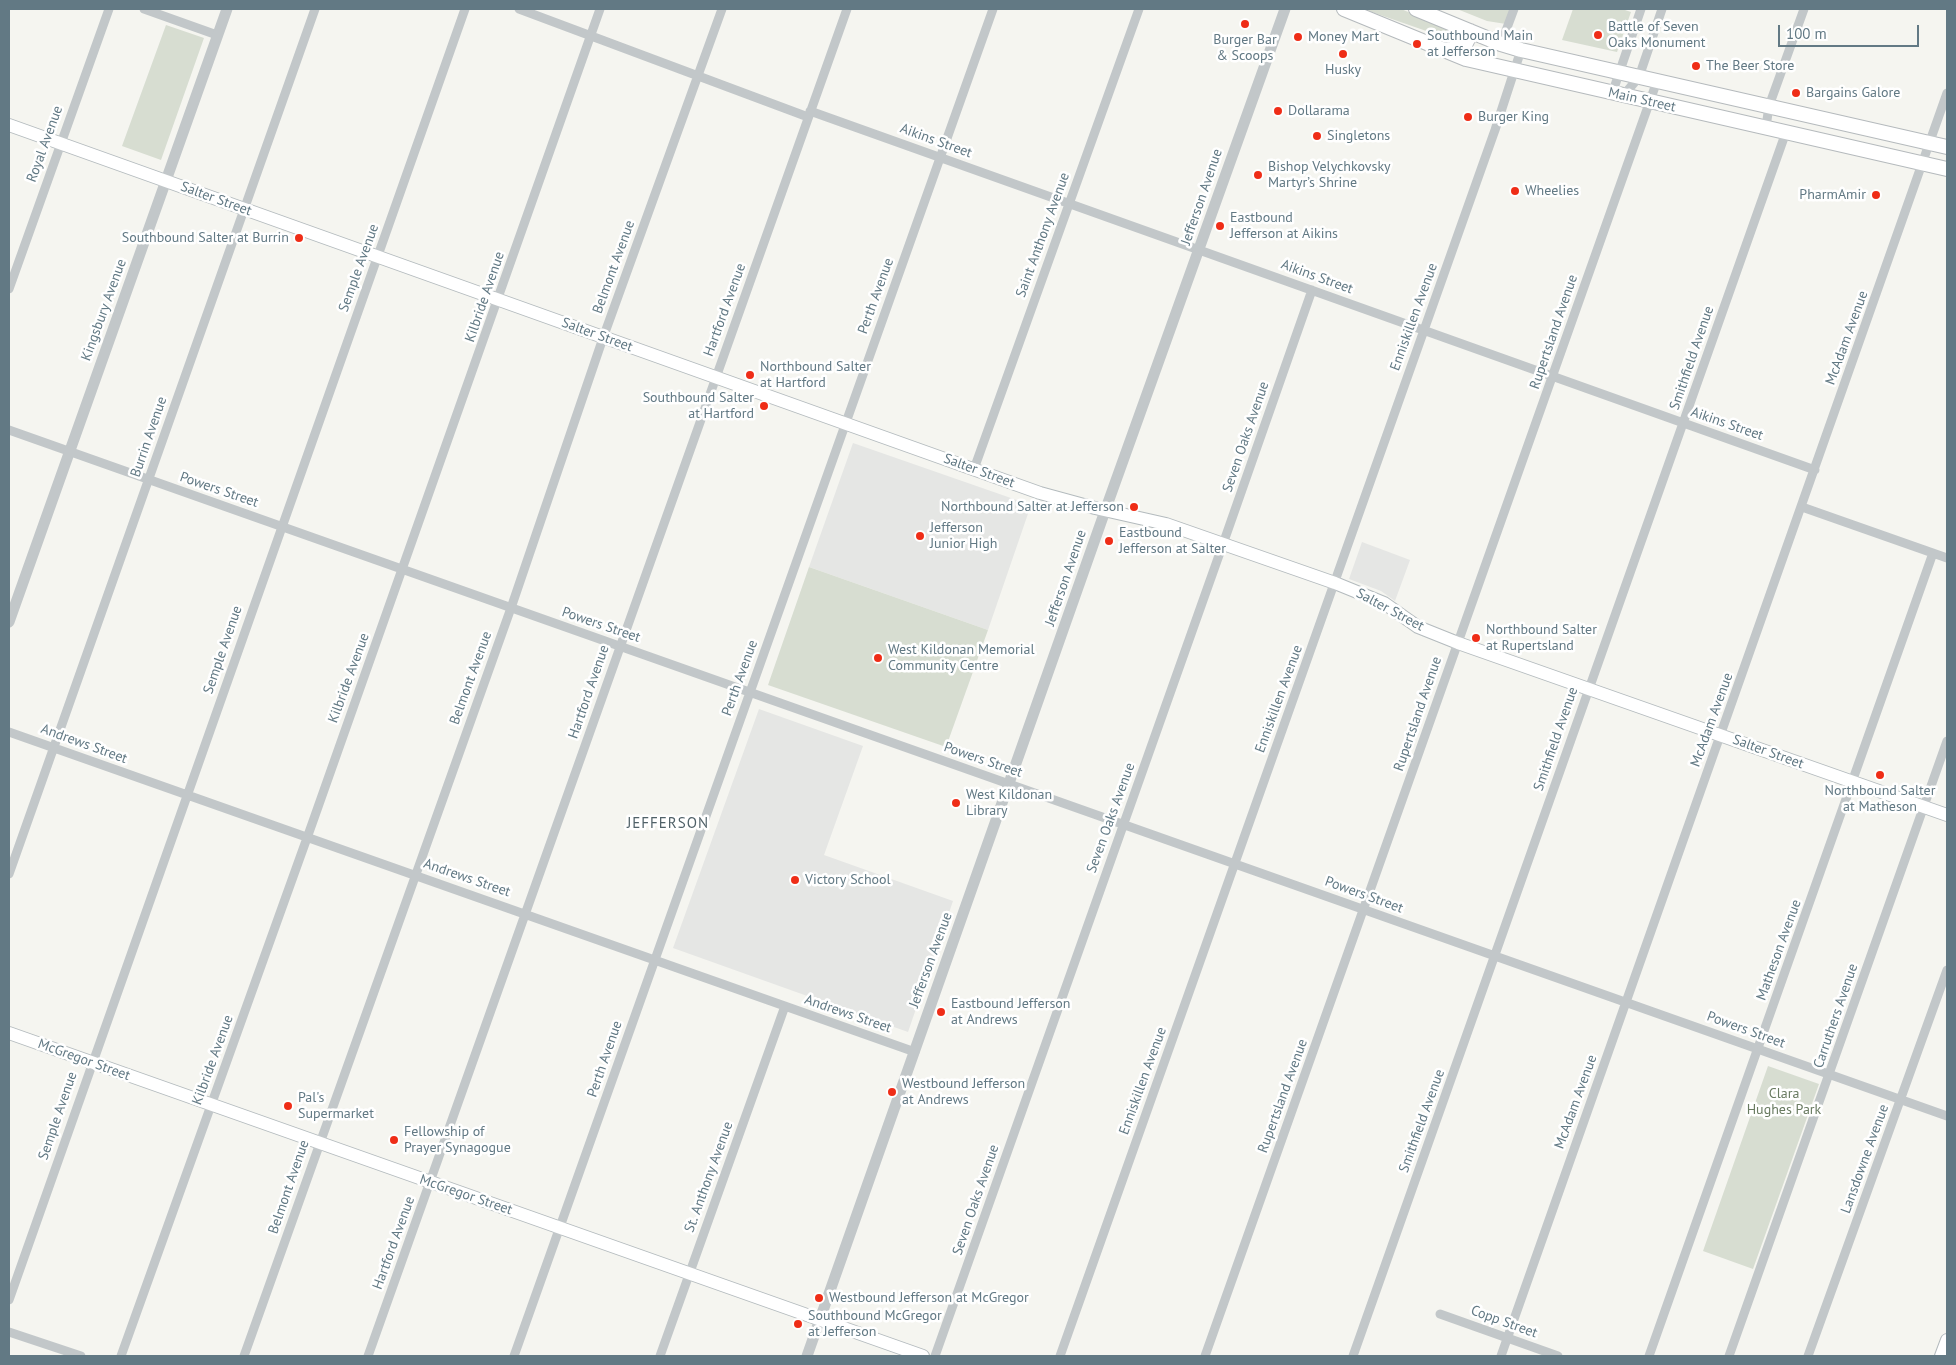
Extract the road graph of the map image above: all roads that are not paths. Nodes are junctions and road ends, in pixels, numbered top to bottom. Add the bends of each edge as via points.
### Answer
1 (109, 9) edge
2 (144, 9) edge
3 (227, 9) edge
4 (316, 9) edge
5 (465, 9) edge
6 (519, 9) edge
7 (600, 9) edge
8 (722, 9) edge
9 (847, 9) edge
10 (993, 9) edge
11 (1139, 9) edge
12 (1285, 9) edge
13 (1344, 9) edge
14 (1416, 9) edge
15 (1514, 9) edge
16 (1642, 9) edge
17 (1662, 9) edge
18 (1804, 9) edge
19 (1470, 31) junction
20 (217, 35) junction
21 (591, 36) junction
22 (1501, 44) junction
23 (1443, 50) junction
24 (1521, 50) junction
25 (1515, 71) junction
26 (1619, 72) junction
27 (698, 77) junction
28 (1639, 77) junction
29 (1657, 81) junction
30 (1947, 92) edge
31 (1617, 95) junction
32 (1649, 102) junction
33 (1769, 106) junction
34 (809, 114) junction
35 (9, 125) edge
36 (1766, 127) junction
37 (1786, 132) junction
38 (1929, 143) junction
39 (60, 144) junction
40 (1947, 147) edge
41 (940, 158) junction
42 (1924, 163) junction
43 (1947, 169) edge
44 (166, 182) junction
45 (1070, 203) junction
46 (244, 210) junction
47 (1200, 250) junction
48 (378, 257) junction
49 (9, 289) edge
50 (1312, 290) junction
51 (498, 300) junction
52 (1424, 330) junction
53 (604, 338) junction
54 (1553, 377) junction
55 (716, 378) junction
56 (846, 424) junction
57 (1683, 424) junction
58 (9, 430) edge
59 (70, 451) junction
60 (974, 470) junction
61 (1815, 470) junction
62 (148, 479) junction
63 (1802, 507) junction
64 (1105, 511) junction
65 (281, 526) junction
66 (1224, 544) junction
67 (1934, 553) junction
68 (1947, 558) edge
69 (403, 569) junction
70 (1335, 583) junction
71 (510, 608) junction
72 (9, 622) edge
73 (1458, 642) junction
74 (619, 646) junction
75 (1589, 689) junction
76 (750, 692) junction
77 (9, 732) edge
78 (1721, 734) junction
79 (1947, 741) edge
80 (54, 748) junction
81 (1853, 783) junction
82 (1010, 784) junction
83 (187, 794) junction
84 (1924, 807) junction
85 (1947, 815) edge
86 (1124, 824) junction
87 (308, 837) junction
88 (1235, 864) junction
89 (9, 874) edge
90 (415, 875) junction
91 (1364, 910) junction
92 (526, 914) junction
93 (1495, 956) junction
94 (654, 960) junction
95 (1947, 970) edge
96 (1626, 1002) junction
97 (785, 1006) junction
98 (9, 1033) edge
99 (1758, 1049) junction
100 (915, 1052) junction
101 (92, 1062) junction
102 (1830, 1074) junction
103 (1901, 1100) junction
104 (212, 1104) junction
105 (1947, 1116) edge
106 (319, 1143) junction
107 (430, 1183) junction
108 (560, 1228) junction
109 (689, 1274) junction
110 (9, 1300) edge
111 (1440, 1314) dead end
112 (821, 1319) junction
113 (9, 1332) edge
114 (1507, 1338) junction
115 (1947, 1340) edge
116 (81, 1356) edge
117 (121, 1356) edge
118 (244, 1356) edge
119 (368, 1356) edge
120 (514, 1356) edge
121 (660, 1356) edge
122 (807, 1356) edge
123 (923, 1356) edge
124 (935, 1356) edge
125 (1060, 1356) edge
126 (1205, 1356) edge
127 (1353, 1356) edge
128 (1500, 1356) edge
129 (1558, 1356) edge
130 (1649, 1356) edge
131 (1729, 1356) edge
132 (1808, 1356) edge
133 (1942, 1356) edge

1 - 39 street, Royal Avenue
2 - 20 street
3 - 20 street, Kingsbury Avenue
4 - 46 street, Burrin Avenue
5 - 48 street, Semple Avenue
6 - 21 street, Aikins Street
7 - 21 street, Kilbride Avenue
8 - 27 street, Belmont Avenue
9 - 34 street, Hartford Avenue
10 - 41 street, Perth Avenue
11 - 45 street, Saint Anthony Avenue
12 - 47 street, Jefferson Avenue
13 - 23 main road, Main Street
14 - 19 main road, Main Street
15 - 22 street
16 - 26 street
17 - 28 street
18 - 33 street
19 - 22 main road, Main Street
19 - 23 main road via 1466,43
20 - 44 street, Kingsbury Avenue
21 - 27 street, Aikins Street
21 - 51 street, Kilbride Avenue
22 - 24 main road, Main Street
23 - 25 main road, Main Street
24 - 25 street, Enniskillen Avenue
24 - 26 main road, Main Street
25 - 31 main road, Main Street
25 - 52 street, Enniskillen Avenue
26 - 28 main road, Main Street
26 - 31 street
27 - 34 street, Aikins Street
27 - 53 street, Belmont Avenue
28 - 29 main road, Main Street
28 - 31 street
29 - 32 street, Rupertsland Avenue
29 - 33 main road, Main Street
30 - 38 street, McAdam Avenue
31 - 32 main road, Main Street
32 - 36 main road, Main Street
32 - 54 street, Rupertsland Avenue
33 - 36 street
33 - 38 main road, Main Street
34 - 41 street, Aikins Street
34 - 55 street, Hartford Avenue
35 - 39 main road, Salter Street
36 - 37 main road, Main Street
37 - 42 main road, Main Street
37 - 57 street, Smithfield Avenue
38 - 40 main road, Main Street
38 - 42 street, McAdam Avenue
39 - 44 main road, Salter Street
39 - 49 street, Royal Avenue
41 - 45 street, Aikins Street
41 - 56 street, Perth Avenue
42 - 43 main road, Main Street
42 - 61 street, McAdam Avenue
44 - 46 main road, Salter Street
44 - 59 street, Kingsbury Avenue
45 - 47 street, Aikins Street
45 - 60 street, Saint Anthony Avenue
46 - 48 main road, Salter Street
46 - 62 street, Burrin Avenue
47 - 50 street, Aikins Street
47 - 64 street, Jefferson Avenue
48 - 51 main road, Salter Street
48 - 65 street, Semple Avenue
50 - 52 street, Aikins Street
50 - 66 street, Seven Oaks Avenue
51 - 53 main road, Salter Street
51 - 69 street, Kilbride Avenue
52 - 54 street, Aikins Street
52 - 70 street, Enniskillen Avenue
53 - 55 main road, Salter Street
53 - 71 street, Belmont Avenue
54 - 57 street, Aikins Street
54 - 73 street, Rupertsland Avenue
55 - 56 main road, Salter Street
55 - 74 street, Hartford Avenue
56 - 60 main road, Salter Street
56 - 76 street, Perth Avenue
57 - 61 street, Aikins Street
57 - 75 street, Smithfield Avenue
58 - 59 street, Powers Street
59 - 62 street, Powers Street
59 - 72 street, Kingsbury Avenue
60 - 64 main road, Salter Street
61 - 63 street, McAdam Avenue
62 - 65 street, Powers Street
62 - 80 street, Burrin Avenue
63 - 67 street
63 - 78 street, McAdam Avenue
64 - 66 main road, Salter Street via 1166,524
64 - 82 street, Jefferson Avenue
65 - 69 street, Powers Street
65 - 83 street, Semple Avenue
66 - 70 main road, Salter Street
66 - 86 street, Seven Oaks Avenue
67 - 68 street
67 - 81 street, Matheson Avenue
69 - 71 street, Powers Street
69 - 87 street, Kilbride Avenue
70 - 73 main road, Salter Street via 1384,603 1418,626
70 - 88 street, Enniskillen Avenue
71 - 74 street, Powers Street
71 - 90 street, Belmont Avenue
73 - 75 main road, Salter Street
73 - 91 street, Rupertsland Avenue
74 - 76 street, Powers Street
74 - 92 street, Hartford Avenue
75 - 78 main road, Salter Street
75 - 93 street, Smithfield Avenue
76 - 82 street, Powers Street
76 - 94 street, Perth Avenue
77 - 80 street, Andrews Street
78 - 81 main road, Salter Street
78 - 96 street, McAdam Avenue
79 - 84 street, Carruthers Avenue
80 - 83 street, Andrews Street
80 - 89 street, Burrin Avenue
81 - 84 main road, Salter Street
81 - 99 street, Matheson Avenue
82 - 86 street, Powers Street
82 - 100 street, Jefferson Avenue
83 - 87 street, Andrews Street
83 - 101 street, Semple Avenue
84 - 85 main road, Salter Street
84 - 102 street, Carruthers Avenue
86 - 88 street, Powers Street
86 - 124 street, Seven Oaks Avenue
87 - 90 street, Andrews Street
87 - 104 street, Kilbride Avenue
88 - 91 street, Powers Street
88 - 125 street, Enniskillen Avenue
90 - 92 street, Andrews Street
90 - 106 street, Belmont Avenue
91 - 93 street, Powers Street
91 - 126 street, Rupertsland Avenue
92 - 94 street, Andrews Street
92 - 107 street, Hartford Avenue
93 - 96 street, Powers Street
93 - 127 street, Smithfield Avenue
94 - 97 street, Andrews Street
94 - 108 street, Perth Avenue
95 - 103 street, Lansdowne Avenue
96 - 99 street, Powers Street
96 - 114 street, McAdam Avenue
97 - 100 street, Andrews Street
97 - 109 street, St. Anthony Avenue
98 - 101 main road, McGregor Street
99 - 102 street, Powers Street
99 - 130 street, Matheson Avenue
100 - 112 street, Jefferson Avenue
101 - 104 main road, McGregor Street
101 - 110 street, Semple Avenue
102 - 103 street, Powers Street
102 - 131 street, Carruthers Avenue
103 - 105 street, Powers Street
103 - 132 street, Lansdowne Avenue
104 - 106 main road, McGregor Street
104 - 117 street, Kilbride Avenue
106 - 107 main road, McGregor Street
106 - 118 street, Belmont Avenue
107 - 108 main road, McGregor Street
107 - 119 street, Hartford Avenue
108 - 109 main road, McGregor Street
108 - 120 street, Perth Avenue
109 - 112 main road, McGregor Street
109 - 121 street, St. Anthony Avenue
111 - 114 street, Copp Street
112 - 122 street, Jefferson Avenue
112 - 123 main road, McGregor Street
113 - 116 street
114 - 128 street, McAdam Avenue
114 - 129 street, Copp Street
115 - 133 main road

